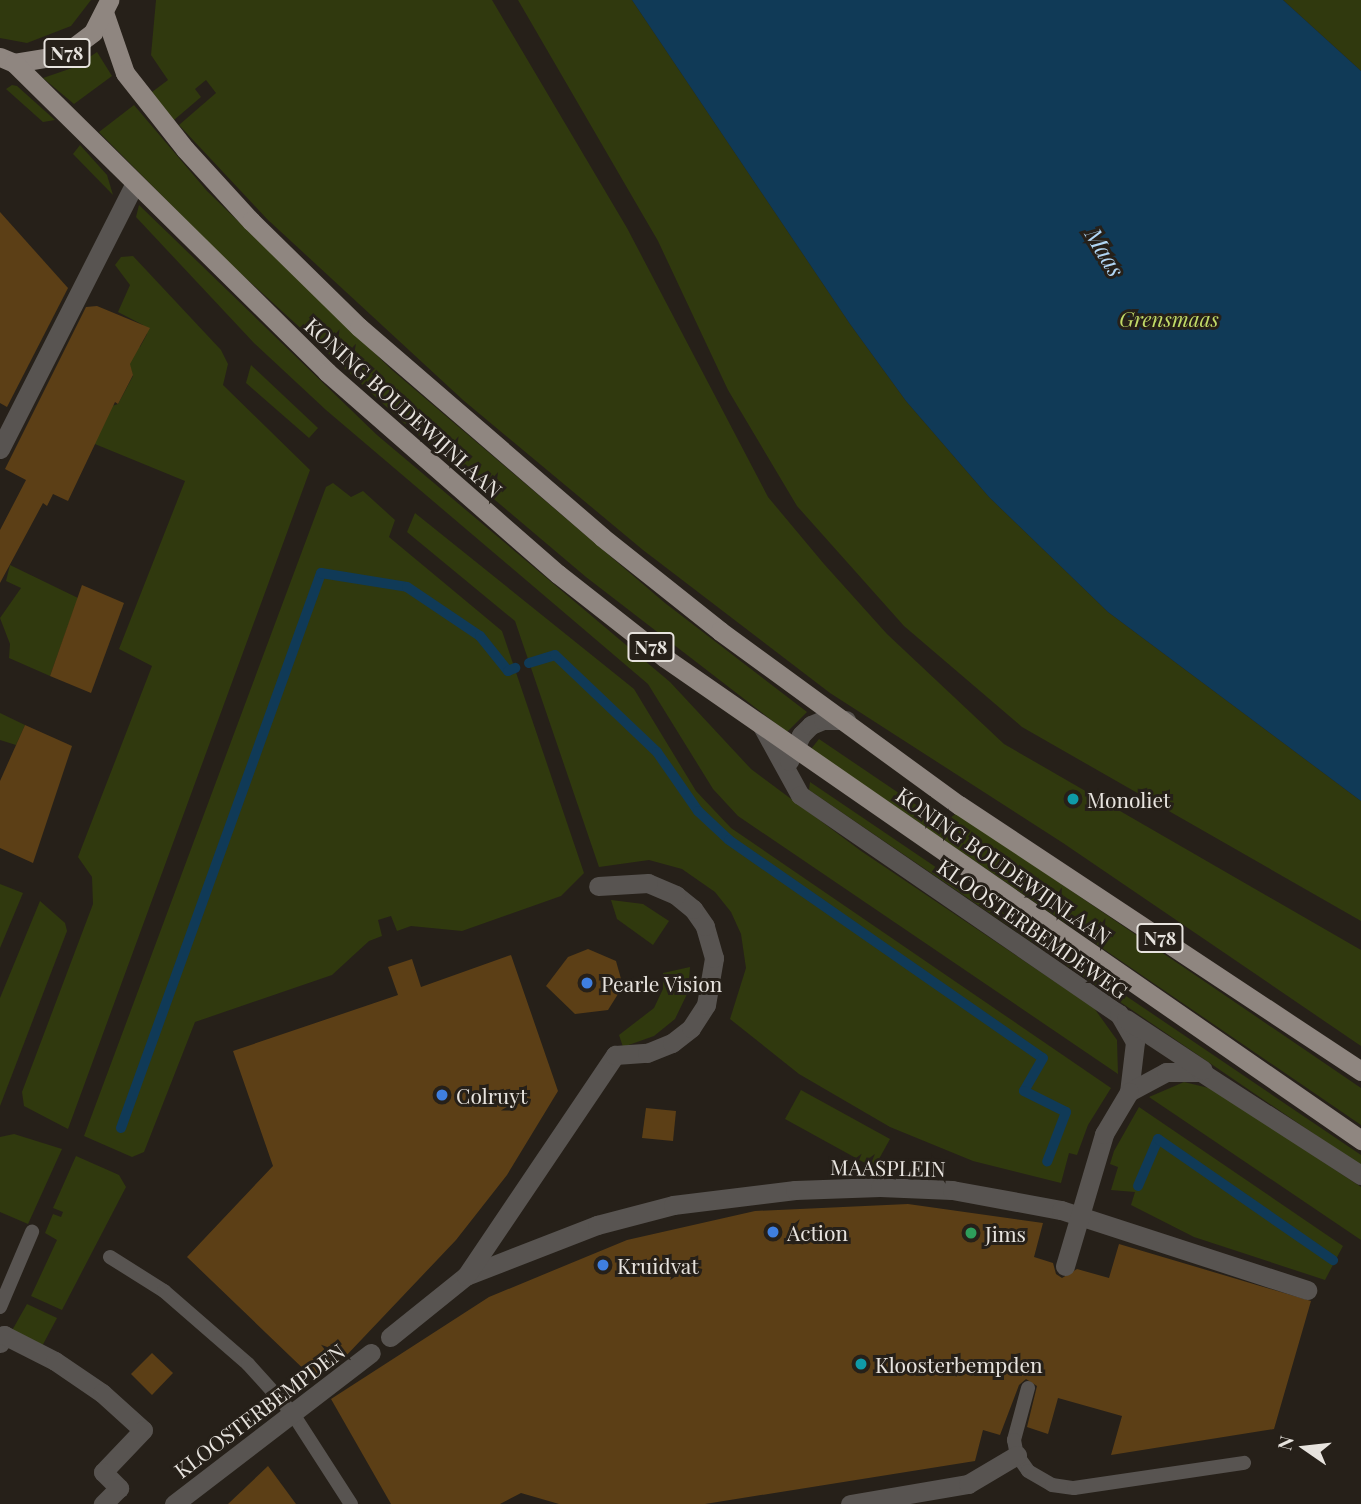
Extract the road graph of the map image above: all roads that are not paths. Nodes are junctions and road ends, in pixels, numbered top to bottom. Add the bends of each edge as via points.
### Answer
1 (107, 8) edge
2 (7, 60) edge
3 (134, 185) junction
4 (0, 449) edge
5 (846, 720) junction
6 (762, 726) junction
7 (794, 748) junction
8 (788, 778) junction
9 (597, 886) dead end
10 (1119, 1014) junction
11 (1361, 1071) edge
12 (1212, 1076) junction
13 (1129, 1092) junction
14 (1361, 1140) edge
15 (1361, 1175) edge
16 (1080, 1216) junction
17 (32, 1232) dead end
18 (110, 1256) dead end
19 (1065, 1266) dead end
20 (467, 1276) junction
21 (1307, 1290) dead end
22 (0, 1307) edge
23 (390, 1337) dead end
24 (0, 1343) edge
25 (371, 1353) dead end
26 (1028, 1388) dead end
27 (293, 1413) junction
28 (1017, 1455) junction
29 (1244, 1463) dead end
30 (103, 1504) edge
31 (174, 1504) edge
32 (351, 1504) edge
33 (849, 1504) edge

1 - 2 main road, N78 via 81,44 63,55
1 - 5 main road, KONING BOUDEWIJNLAAN / N78 via 116,55 162,121 242,211 359,327 602,537 720,631
2 - 3 main road, KONING BOUDEWIJNLAAN / N78
3 - 4 street
3 - 6 main road, KONING BOUDEWIJNLAAN / N78 via 327,372 558,574
5 - 7 street via 811,725
5 - 11 main road, KONING BOUDEWIJNLAAN / N78 via 959,804
6 - 7 main road, KONING BOUDEWIJNLAAN / N78
6 - 8 street, KLOOSTERBEMDEWEG
7 - 8 street
7 - 14 main road, KONING BOUDEWIJNLAAN / N78
8 - 10 street, KLOOSTERBEMDEWEG via 800,795
9 - 20 street via 648,883 676,895 693,909 712,946 710,993 699,1017 672,1043 647,1054 615,1055
10 - 12 street
10 - 13 street, KLOOSTERBEMDEWEG via 1135,1042
12 - 13 street via 1175,1069
12 - 15 street
13 - 16 street via 1104,1134
16 - 19 street
16 - 20 street, MAASPLEIN via 986,1195 915,1188 754,1194 622,1218
16 - 21 street, MAASPLEIN
17 - 22 lane
18 - 27 lane via 212,1330
20 - 23 street
24 - 30 street via 4,1335 22,1342 72,1372 143,1430 103,1472 119,1488
25 - 27 street, KLOOSTERBEMPDEN
26 - 28 lane via 1014,1440
27 - 31 street, KLOOSTERBEMPDEN
27 - 32 lane
28 - 29 lane via 1033,1476 1069,1488
28 - 33 street via 968,1484

